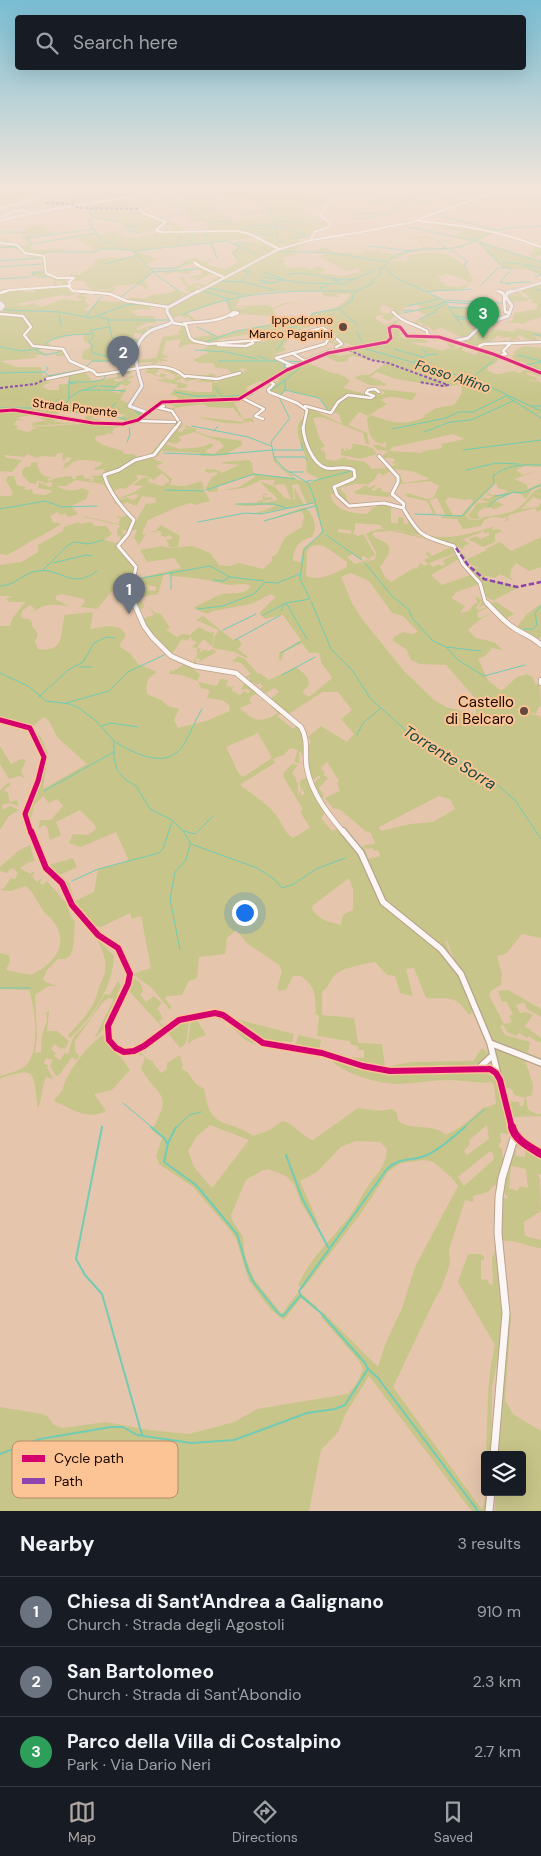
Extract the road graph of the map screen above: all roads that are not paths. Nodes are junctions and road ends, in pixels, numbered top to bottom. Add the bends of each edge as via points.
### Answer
1 (44, 258) edge
2 (266, 258) edge
3 (198, 266) dead end
4 (223, 276) junction
5 (541, 283) edge
6 (70, 287) junction
7 (498, 292) dead end
8 (0, 293) edge
9 (506, 299) junction
10 (0, 304) edge
11 (168, 307) junction
12 (0, 309) edge
13 (393, 312) dead end
14 (510, 313) junction
15 (0, 314) edge
16 (231, 316) dead end
17 (173, 323) junction
18 (184, 323) junction
19 (306, 332) dead end
20 (432, 336) junction
21 (337, 339) dead end
22 (260, 340) dead end
23 (452, 341) junction
24 (253, 343) dead end
25 (541, 343) edge
26 (214, 344) junction
27 (510, 344) junction
28 (316, 346) junction
29 (342, 346) junction
30 (351, 348) junction
31 (480, 349) junction
32 (329, 351) dead end
33 (292, 353) junction
34 (497, 356) junction
35 (304, 362) junction
36 (290, 367) junction
37 (89, 369) junction
38 (138, 371) junction
39 (240, 373) dead end
40 (541, 373) edge
41 (46, 379) dead end
42 (270, 382) junction
43 (379, 392) dead end
44 (242, 398) junction
45 (301, 405) junction
46 (164, 406) dead end
47 (0, 412) edge
48 (148, 413) junction
49 (142, 418) junction
50 (263, 419) dead end
51 (137, 421) junction
52 (150, 421) junction
53 (177, 423) junction
54 (379, 456) dead end
55 (403, 508) junction
56 (541, 645) edge
57 (0, 720) edge
58 (490, 1043) junction
59 (494, 1054) junction
60 (541, 1063) edge
61 (479, 1068) junction
62 (498, 1076) junction
63 (515, 1135) junction
64 (541, 1154) edge
65 (494, 1451) edge
66 (491, 1496) edge
67 (489, 1511) edge

1 - 6 street via 46,272 58,279 74,278 69,282
2 - 4 main road
3 - 4 street
4 - 11 main road
5 - 9 main road via 510,292
6 - 8 street
6 - 11 street via 74,291 110,294 126,301
7 - 9 street via 504,293
9 - 14 main road via 512,304
9 - 14 street via 505,312
10 - 12 highway via 3,306
11 - 17 main road via 166,311
13 - 20 street
14 - 23 main road via 504,319 483,324 469,338
15 - 37 street via 22,315 31,326 24,336 34,347 62,349 70,361
16 - 18 street
17 - 18 street
17 - 38 main road via 150,332 137,346 134,365
18 - 26 street via 193,340
19 - 28 street via 324,328 332,333 329,342
20 - 23 main road, Strada Ponente
20 - 30 main road, Strada Ponente via 408,336 393,326 389,328 387,342
21 - 29 street
22 - 26 street
23 - 31 main road, Strada Ponente
24 - 26 street via 244,346
25 - 27 street
27 - 31 street via 484,344
27 - 34 street via 503,351 505,354
28 - 33 street
28 - 35 street via 328,352
29 - 30 street
29 - 32 street
30 - 35 main road, Strada Ponente
31 - 34 main road, Strada Ponente
33 - 35 street
33 - 36 street via 276,358
34 - 40 main road, Strada Ponente
35 - 36 main road, Strada Ponente
36 - 42 main road, Strada Ponente
37 - 38 street via 98,375
37 - 41 street
38 - 39 street via 155,366 167,367 178,370 185,377 216,379
38 - 48 main road via 142,386 129,406
42 - 44 main road, Strada Ponente
42 - 45 street via 274,385 269,392
43 - 45 street via 368,389 366,393 374,396 372,398 348,395 330,414
44 - 48 main road, Strada Ponente via 165,401 156,404
44 - 50 street via 264,409 255,416
45 - 55 street via 307,412 303,427 305,438 317,462 325,468 346,467 354,472 351,481 334,487 338,496 352,506 384,503
46 - 53 street via 156,407 172,411
47 - 51 main road, Strada Ponente via 14,410 114,424
48 - 49 main road, Strada Ponente
49 - 51 main road, Strada Ponente
49 - 52 street
51 - 52 street
52 - 53 street
53 - 58 street via 154,455 104,475 106,485 134,520 118,546 136,567 131,589 138,617 169,654 193,666 236,673 301,727 306,736 308,775 321,805 362,852 378,896 439,948 460,972
54 - 55 street via 398,477 392,494 404,504
55 - 56 street via 423,536 454,546 463,564 480,582 484,601 503,620
57 - 61 street via 30,728 43,753 43,763 25,814 44,864 62,883 70,901 90,926 118,948 128,968 128,984 107,1030 109,1040 116,1048 124,1052 138,1050 179,1020 215,1013 266,1044 322,1053 363,1066 399,1071
58 - 59 street
58 - 60 street
59 - 61 street
59 - 62 street
61 - 62 street via 491,1070
62 - 63 street
63 - 64 street
63 - 65 street via 499,1197 498,1233 506,1313
66 - 67 street

